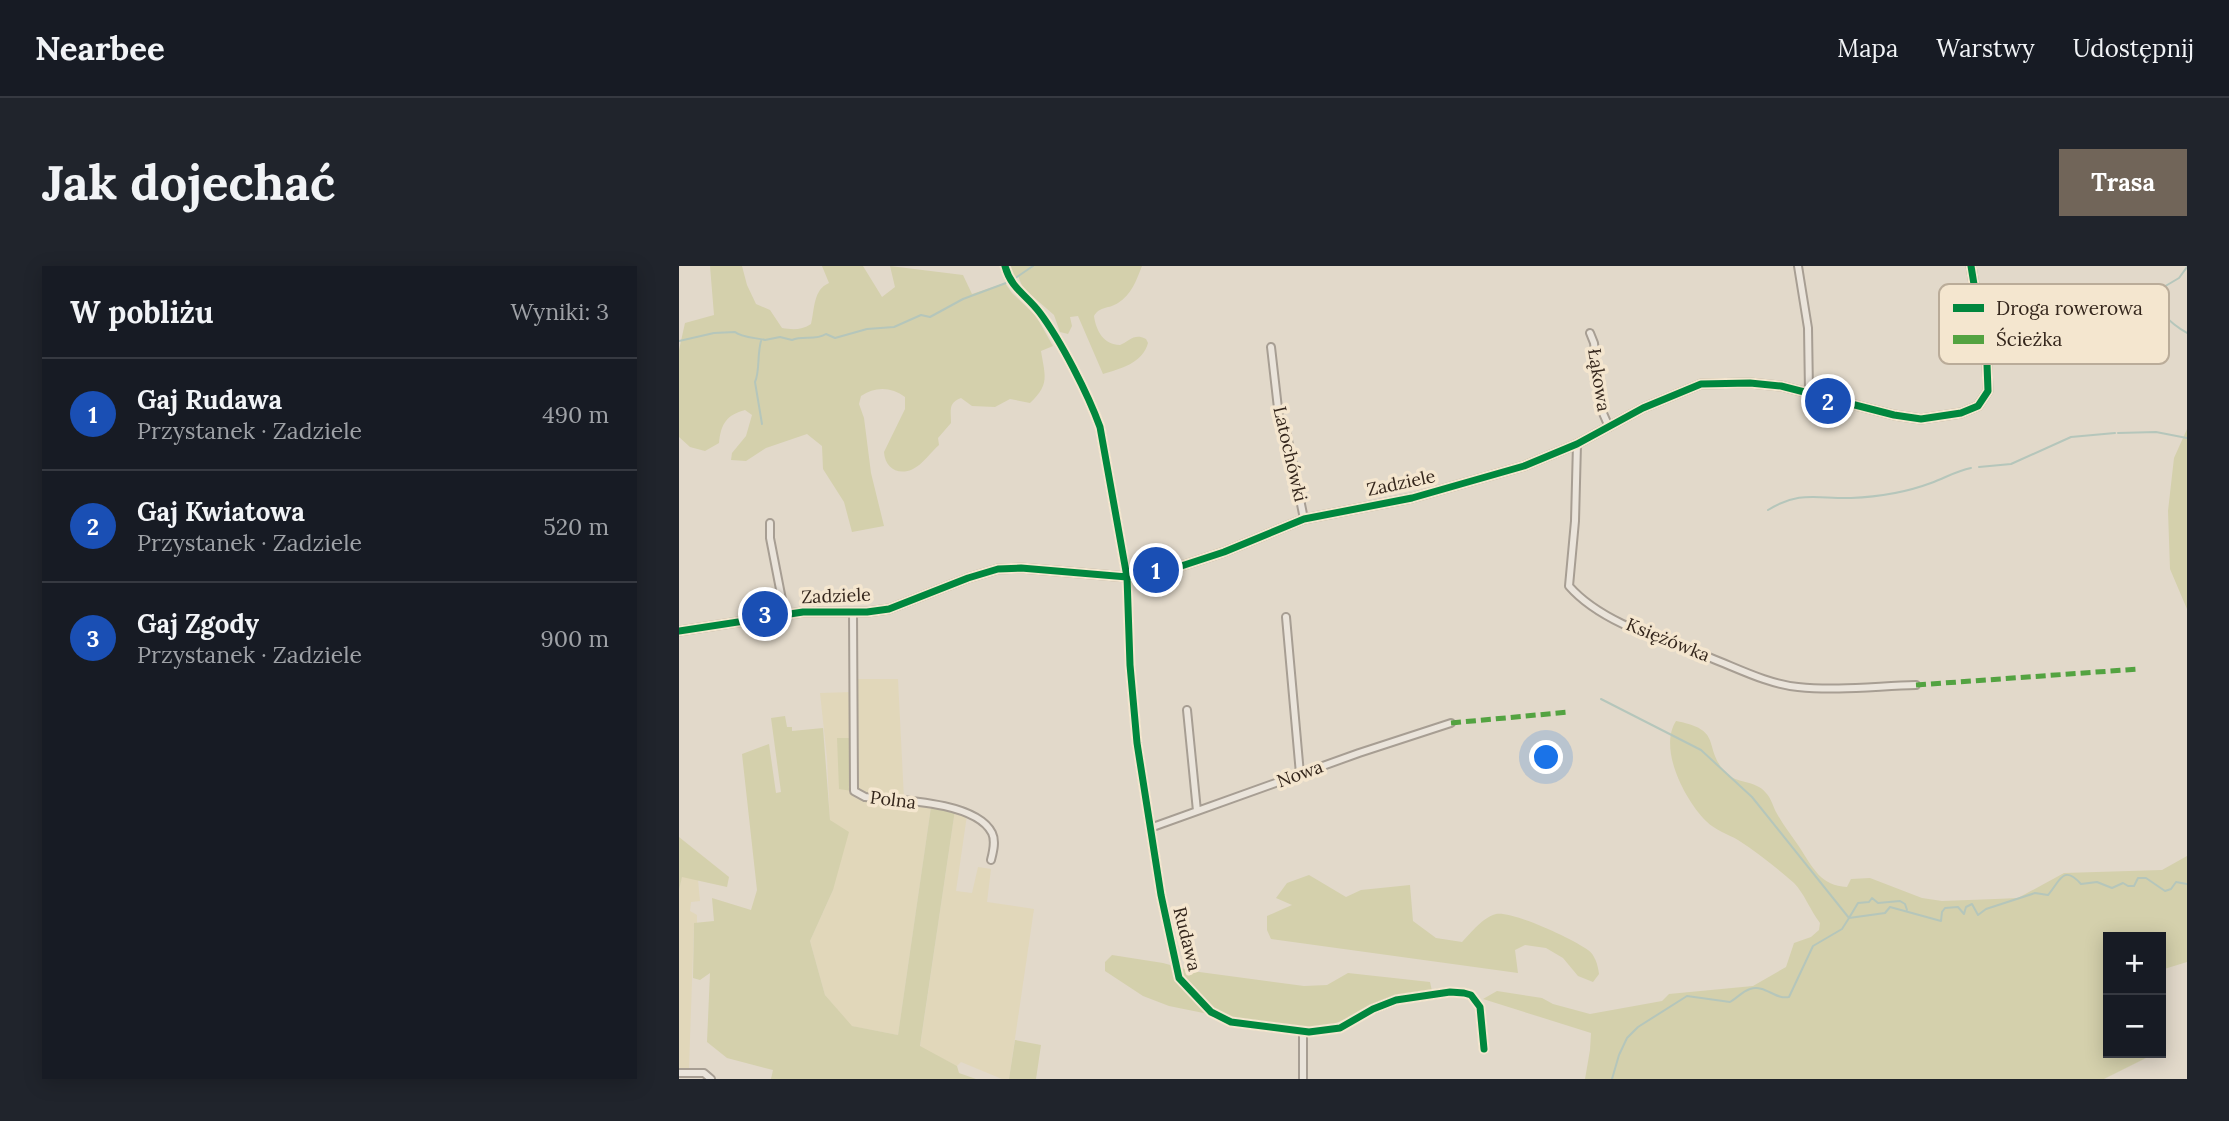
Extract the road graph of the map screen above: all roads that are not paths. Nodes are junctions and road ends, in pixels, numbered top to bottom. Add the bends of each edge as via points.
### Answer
1 (1005, 266) edge
2 (1798, 266) edge
3 (1971, 266) edge
4 (1974, 284) edge
5 (1590, 333) dead end
6 (1272, 347) dead end
7 (1985, 364) edge
8 (1809, 392) junction
9 (1609, 427) junction
10 (1577, 444) junction
11 (1304, 519) junction
12 (770, 523) dead end
13 (1127, 577) junction
14 (853, 612) junction
15 (785, 615) junction
16 (1286, 617) dead end
17 (679, 631) edge
18 (1916, 685) dead end
19 (1187, 710) dead end
20 (1451, 723) dead end
21 (1300, 775) junction
22 (1197, 811) junction
23 (1150, 828) junction
24 (992, 860) dead end
25 (1303, 1031) junction
26 (1484, 1049) dead end
27 (679, 1073) edge
28 (711, 1079) edge
29 (1303, 1079) edge

1 - 13 street, Rudawa via 1015,288 1039,311 1094,410
2 - 8 street via 1808,328
3 - 4 street, Zadziele
5 - 9 street, Łąkowa via 1602,411
6 - 11 street, Latochówki via 1279,416 1293,458
7 - 8 street, Zadziele via 1985,398 1978,406 1950,415 1921,419 1894,415
8 - 9 street, Zadziele via 1767,384 1702,384
9 - 10 street, Zadziele
10 - 11 street, Zadziele via 1444,490
10 - 18 street, Księżówka via 1569,586 1581,599 1645,634 1796,687
11 - 13 street, Zadziele via 1186,566
12 - 15 street
13 - 14 street, Zadziele via 998,569 890,609
13 - 23 street, Rudawa via 1133,703
14 - 15 street, Zadziele
14 - 24 street, Polna via 854,791 865,797 964,810 992,831
15 - 17 street, Zadziele
16 - 21 street
19 - 22 street
20 - 21 street, Nowa
21 - 22 street, Nowa
22 - 23 street, Nowa
23 - 25 street, Rudawa via 1179,978 1189,992 1231,1022
25 - 26 street, Rudawa via 1340,1028 1397,1000 1459,992 1471,995 1480,1007
25 - 29 street
27 - 28 street via 704,1073

